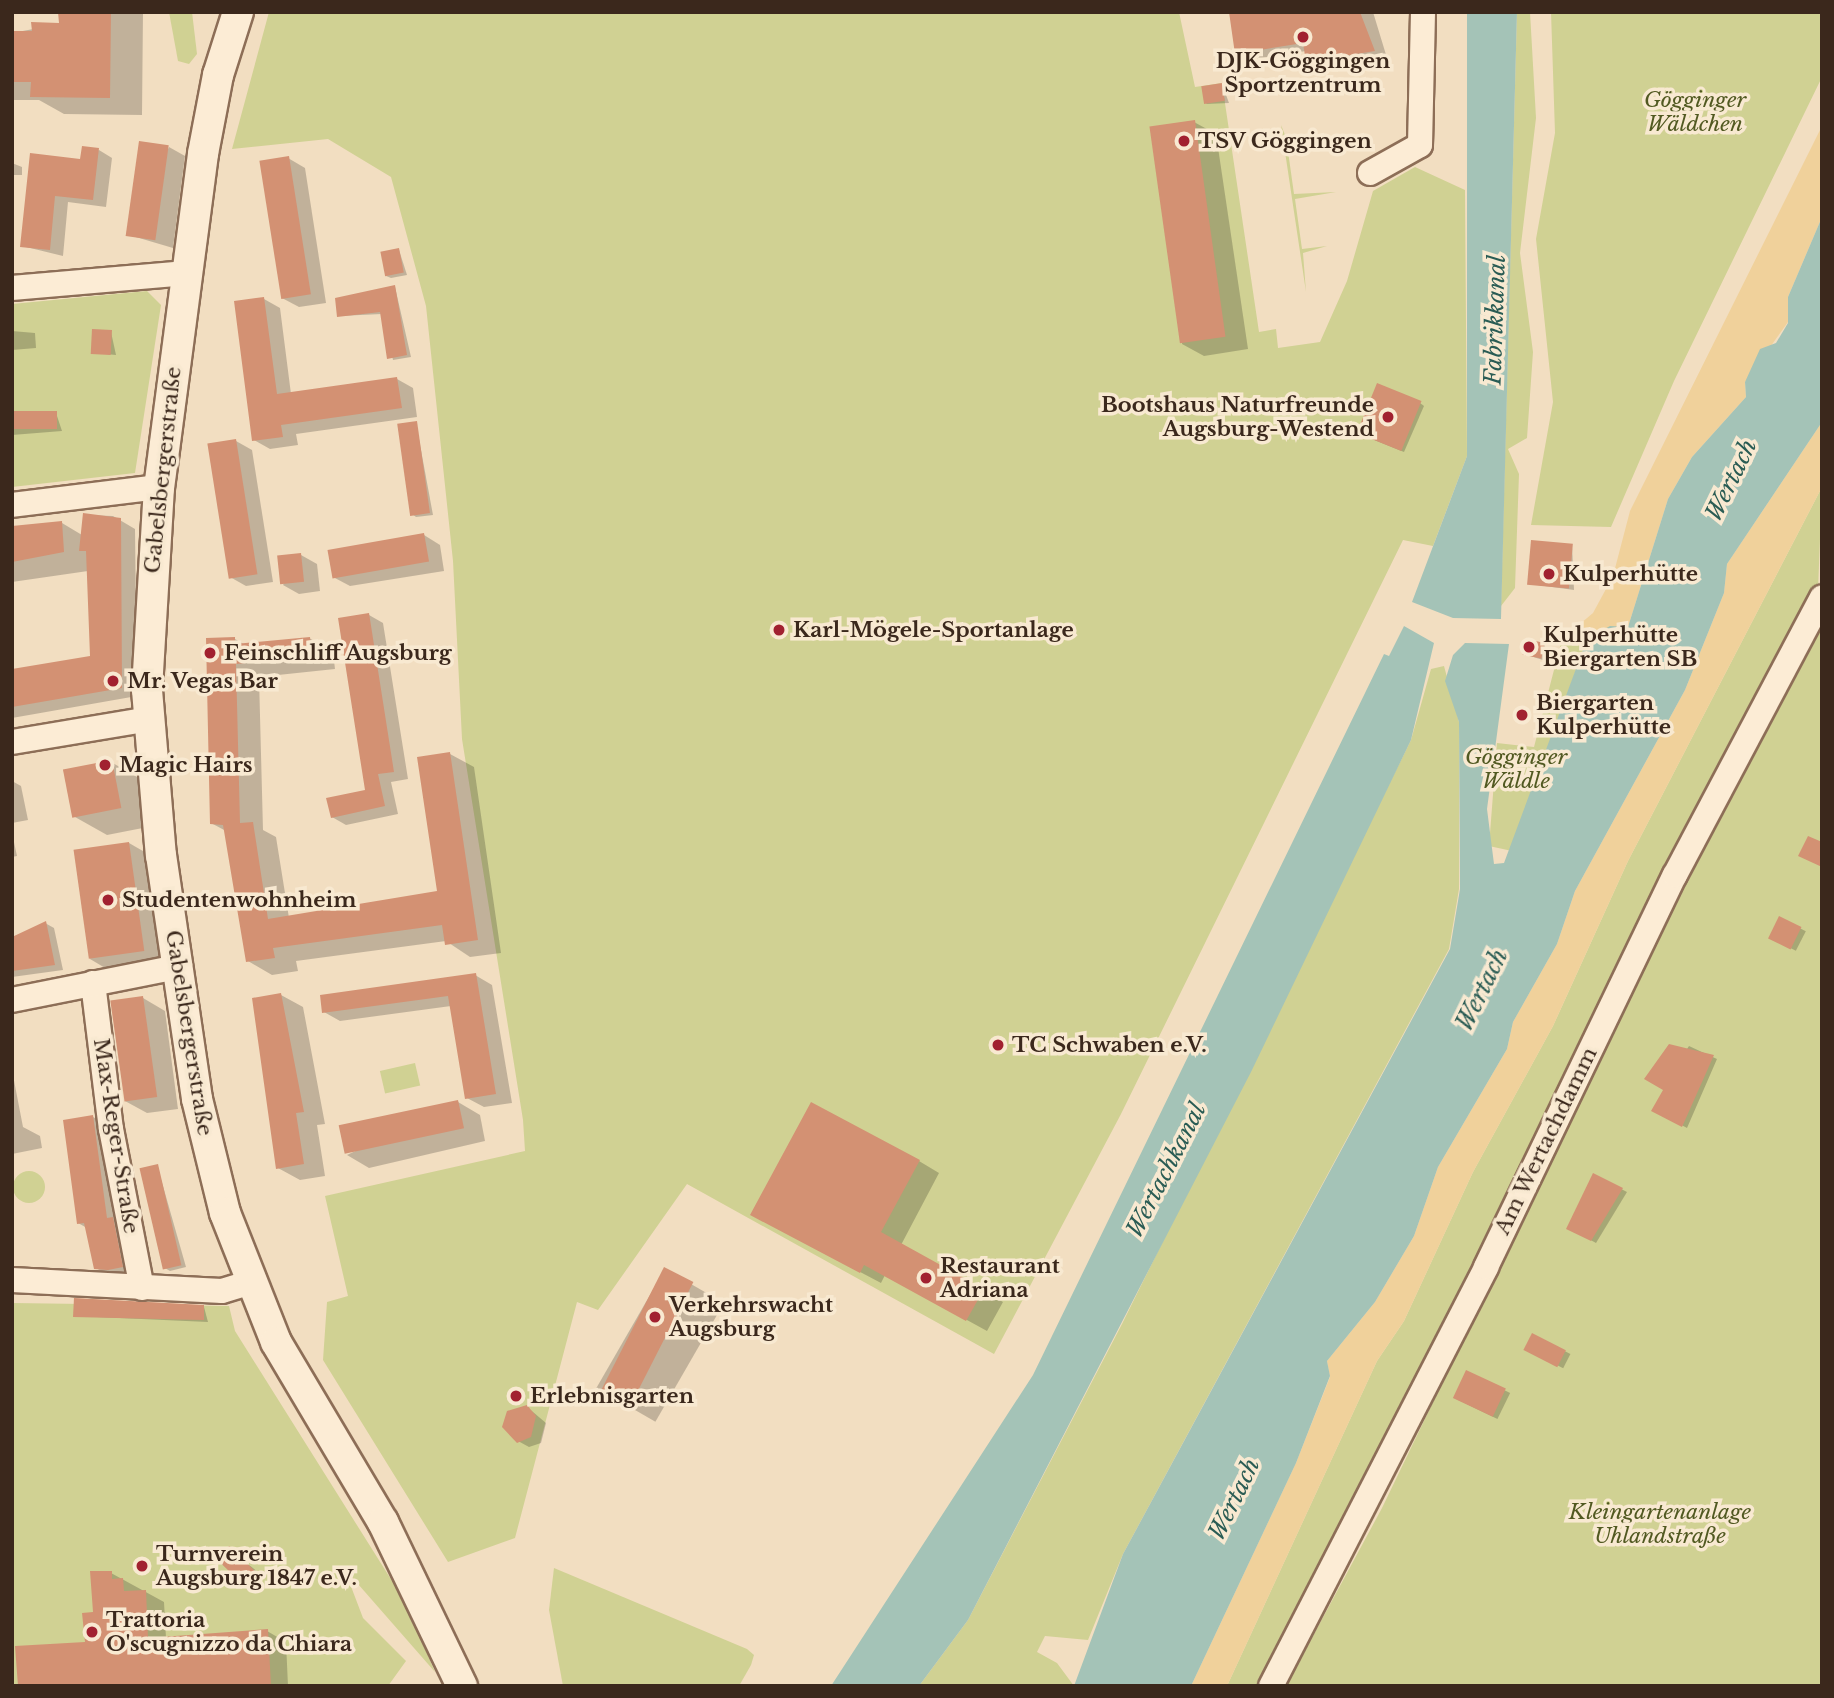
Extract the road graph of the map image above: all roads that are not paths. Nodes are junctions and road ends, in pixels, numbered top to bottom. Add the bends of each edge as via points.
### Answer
1 (215, 12) edge
2 (238, 12) edge
3 (1423, 12) edge
4 (218, 75) junction
5 (1370, 173) dead end
6 (186, 273) junction
7 (12, 288) edge
8 (159, 487) junction
9 (12, 505) edge
10 (1822, 597) edge
11 (149, 719) junction
12 (12, 742) edge
13 (177, 967) junction
14 (93, 983) junction
15 (12, 1000) edge
16 (12, 1280) edge
17 (251, 1282) junction
18 (142, 1288) junction
19 (462, 1686) edge
20 (1271, 1686) edge

1 - 4 street, Gabelsbergerstraße
2 - 4 street, Gabelsbergerstraße
3 - 5 street via 1420,145
4 - 6 street, Gabelsbergerstraße
6 - 7 street
6 - 8 street, Gabelsbergerstraße
8 - 9 street
8 - 11 street, Gabelsbergerstraße via 148,612
10 - 20 street, Am Wertachdamm via 1675,875 1486,1267
11 - 12 street
11 - 13 street, Gabelsbergerstraße
13 - 14 street
13 - 17 street, Gabelsbergerstraße via 197,1099 225,1213
14 - 15 street
14 - 18 street, Max-Reger-Straße via 111,1129
16 - 18 street
17 - 18 street via 222,1291
17 - 19 street, Gabelsbergerstraße via 305,1399 421,1593

